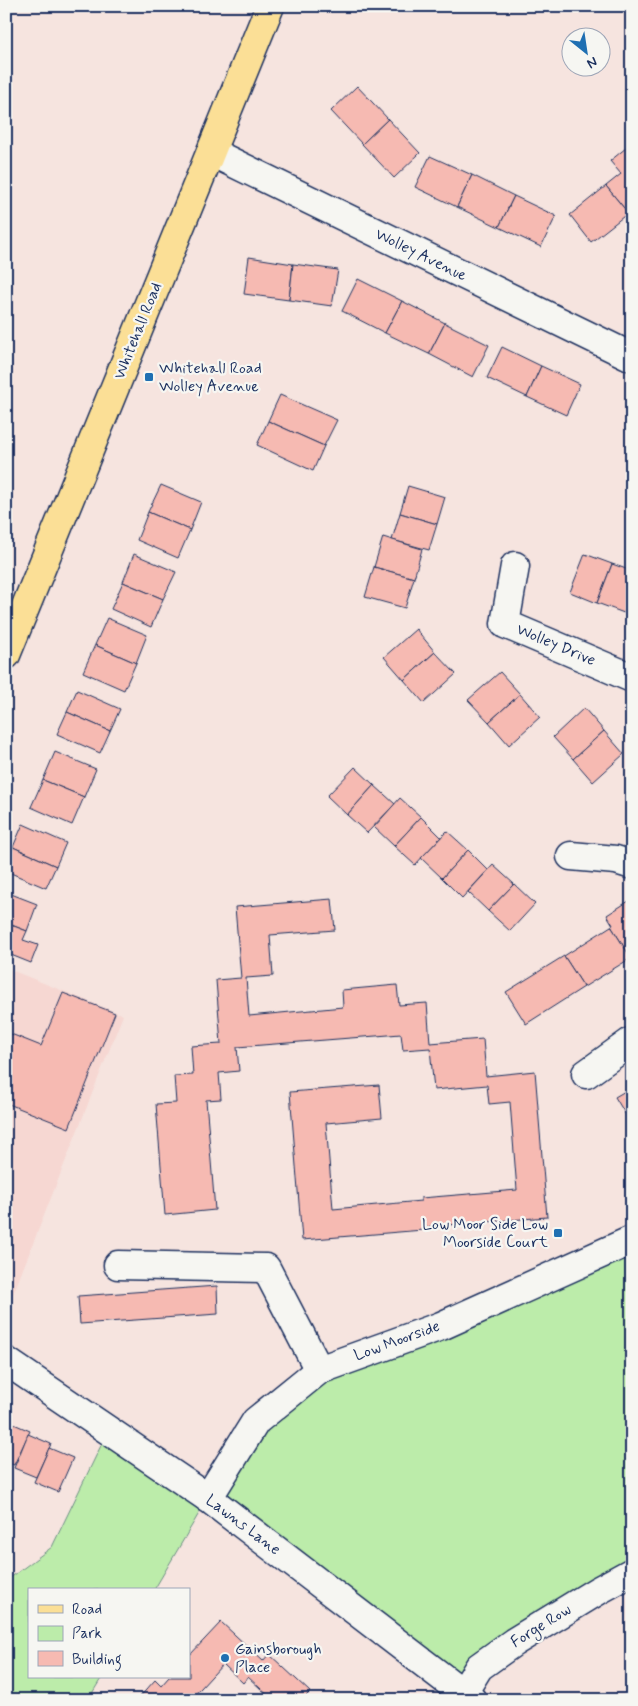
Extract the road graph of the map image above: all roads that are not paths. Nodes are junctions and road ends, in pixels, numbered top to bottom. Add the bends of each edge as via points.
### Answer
1 (270, 6) edge
2 (211, 152) junction
3 (632, 357) edge
4 (515, 566) dead end
5 (6, 655) edge
6 (632, 678) edge
7 (571, 856) dead end
8 (632, 865) edge
9 (632, 1040) edge
10 (586, 1074) dead end
11 (632, 1240) edge
12 (118, 1265) dead end
13 (6, 1361) edge
14 (319, 1370) junction
15 (208, 1498) junction
16 (632, 1572) edge
17 (467, 1696) edge

1 - 2 main road, Whitehall Road
2 - 3 street, Wolley Avenue
2 - 5 main road, Whitehall Road
4 - 6 street, Wolley Drive via 505,624
7 - 8 street via 616,860
9 - 10 street
11 - 14 street, Low Moorside via 441,1326
12 - 14 street via 266,1268
13 - 15 street, Lawns Lane
14 - 15 street, Low Moorside via 256,1421
15 - 17 street, Lawns Lane
16 - 17 street, Forge Row via 514,1642 479,1667

